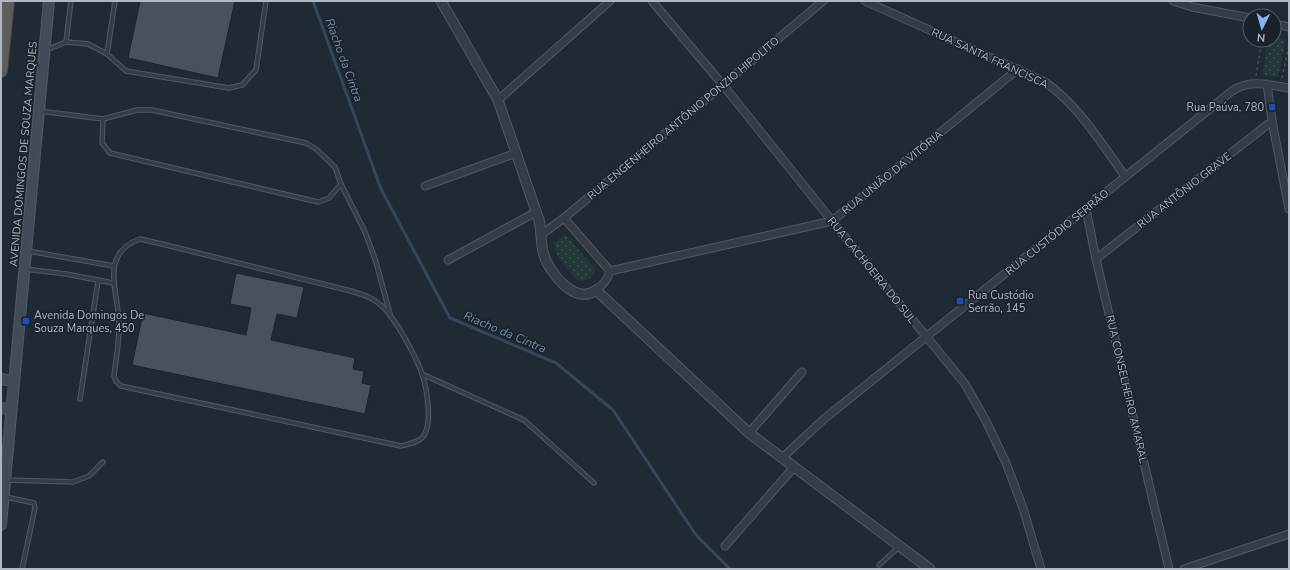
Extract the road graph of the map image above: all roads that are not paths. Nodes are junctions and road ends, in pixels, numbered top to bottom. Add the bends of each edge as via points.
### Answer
1 (8, 1) edge
2 (49, 1) edge
3 (71, 1) edge
4 (115, 1) edge
5 (266, 1) edge
6 (441, 1) edge
7 (610, 1) edge
8 (652, 1) edge
9 (823, 1) edge
10 (865, 1) edge
11 (1173, 1) edge
12 (1242, 16) edge
13 (66, 42) junction
14 (44, 50) junction
15 (107, 54) junction
16 (1018, 69) junction
17 (1, 71) edge
18 (1267, 84) junction
19 (723, 85) junction
20 (1289, 88) edge
21 (498, 100) junction
22 (39, 111) junction
23 (103, 119) junction
24 (1272, 122) junction
25 (516, 153) junction
26 (1125, 176) junction
27 (341, 184) junction
28 (425, 186) dead end
29 (1086, 209) junction
30 (1289, 209) edge
31 (536, 212) junction
32 (564, 218) junction
33 (832, 221) junction
34 (542, 234) junction
35 (26, 250) junction
36 (1096, 259) junction
37 (448, 260) dead end
38 (114, 266) junction
39 (24, 269) junction
40 (610, 270) junction
41 (98, 280) junction
42 (113, 283) junction
43 (596, 290) junction
44 (390, 315) junction
45 (926, 337) junction
46 (802, 372) dead end
47 (422, 374) junction
48 (1, 379) edge
49 (14, 381) junction
50 (80, 399) dead end
51 (6, 408) edge
52 (749, 432) junction
53 (782, 458) junction
54 (103, 462) dead end
55 (794, 467) junction
56 (6, 480) junction
57 (594, 483) dead end
58 (4, 496) junction
59 (1, 525) edge
60 (1289, 534) edge
61 (725, 546) dead end
62 (899, 546) junction
63 (879, 565) dead end
64 (22, 569) edge
65 (930, 569) edge
66 (1041, 569) edge
67 (1169, 569) edge
68 (1184, 569) edge

1 - 17 highway
2 - 14 main road, AVENIDA DOMINGOS DE SOUZA MARQUES
3 - 13 lane
4 - 15 lane
5 - 15 lane via 256,70 242,85 229,88 126,71
6 - 21 street
7 - 21 street
8 - 19 street, RUA CACHOEIRA DO SUL
9 - 19 street, RUA ENGENHEIRO ANTÔNIO PONZIO HIPOLITO
10 - 16 street, RUA SANTA FRANCISCA
11 - 12 street
13 - 14 lane
13 - 15 lane via 88,44
14 - 22 main road, AVENIDA DOMINGOS DE SOUZA MARQUES
16 - 26 street, RUA SANTA FRANCISCA via 1057,90 1084,119
16 - 33 street, RUA UNIÃO DA VITÓRIA
18 - 20 street, RUA CUSTÓDIO SERRÃO
18 - 24 street
18 - 26 street, RUA CUSTÓDIO SERRÃO via 1242,86 1232,91
19 - 32 street, RUA ENGENHEIRO ANTÔNIO PONZIO HIPOLITO
19 - 33 street, RUA CACHOEIRA DO SUL
21 - 25 street
22 - 23 lane
22 - 35 main road, AVENIDA DOMINGOS DE SOUZA MARQUES
23 - 27 lane via 136,110 152,110 306,143 335,167
23 - 27 lane via 102,143 110,153 318,202 329,198
24 - 30 street
24 - 36 street, RUA ANTÔNIO GRAVE
25 - 28 street
25 - 31 street
26 - 29 street, RUA CUSTÓDIO SERRÃO
27 - 44 lane via 365,232
29 - 36 street, RUA CONSELHEIRO AMARAL
29 - 45 street, RUA CUSTÓDIO SERRÃO
31 - 34 street
31 - 37 street
32 - 34 street, RUA ENGENHEIRO ANTÔNIO PONZIO HIPOLITO
32 - 40 street
33 - 40 street, RUA UNIÃO DA VITÓRIA
33 - 45 street, RUA CACHOEIRA DO SUL
34 - 43 street via 544,255 551,269 569,290 584,294
35 - 38 lane
35 - 39 main road, AVENIDA DOMINGOS DE SOUZA MARQUES
36 - 67 street, RUA CONSELHEIRO AMARAL
38 - 42 lane
38 - 44 lane via 116,258 123,250 140,239 351,291 373,298
39 - 41 lane
39 - 49 main road, AVENIDA DOMINGOS DE SOUZA MARQUES
40 - 43 street via 602,286
41 - 42 lane
41 - 50 lane
42 - 47 lane via 120,328 114,376 121,386 401,446 419,440 424,435 428,422 428,402
43 - 52 street
44 - 47 lane
45 - 53 street, RUA CUSTÓDIO SERRÃO via 824,419
45 - 66 street, RUA CACHOEIRA DO SUL via 965,384 986,421 1023,508
46 - 52 street
47 - 57 lane via 524,420
48 - 49 main road
49 - 51 main road, AVENIDA DOMINGOS DE SOUZA MARQUES
51 - 56 main road, AVENIDA DOMINGOS DE SOUZA MARQUES
52 - 53 street
53 - 55 street
54 - 56 lane via 89,476 73,482
55 - 61 street
55 - 62 street
56 - 58 main road, AVENIDA DOMINGOS DE SOUZA MARQUES
58 - 59 main road, AVENIDA DOMINGOS DE SOUZA MARQUES
58 - 64 lane via 34,503
60 - 68 street
62 - 63 lane
62 - 65 street

